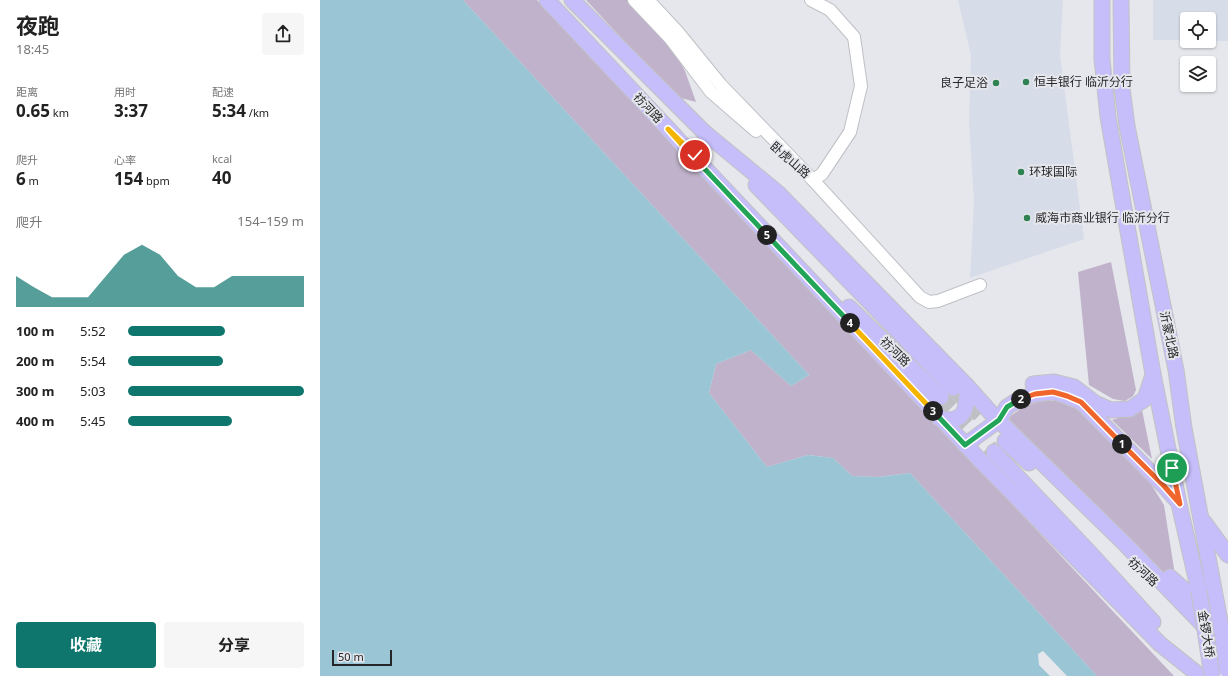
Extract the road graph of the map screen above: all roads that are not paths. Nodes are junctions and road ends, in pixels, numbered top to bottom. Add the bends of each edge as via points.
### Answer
1 (547, 0) edge
2 (572, 0) edge
3 (634, 0) edge
4 (648, 0) edge
5 (811, 0) edge
6 (1102, 0) edge
7 (1121, 0) edge
8 (668, 129) junction
9 (813, 180) junction
10 (980, 285) dead end
11 (1153, 374) junction
12 (960, 387) junction
13 (941, 397) tunnel mouth
14 (995, 416) junction
15 (940, 419) junction
16 (1005, 441) tunnel mouth
17 (965, 445) junction
18 (994, 452) tunnel mouth
19 (1076, 496) junction
20 (1180, 504) junction
21 (1202, 518) junction
22 (1228, 555) edge
23 (1199, 591) joint
24 (1228, 633) edge
25 (1212, 634) junction
26 (1227, 663) edge
27 (1201, 676) edge
28 (1212, 676) edge

1 - 8 main road, 祊河路
2 - 12 main road, 祊河路 via 704,132 778,193
3 - 9 street, 卧虎山路 via 670,38 711,92
4 - 9 street, 卧虎山路 via 721,85
5 - 9 street via 830,10 854,37 861,86 850,132 822,174
6 - 11 main road, 沂蒙北路 via 1102,59 1106,103
7 - 21 main road, 沂蒙北路 via 1122,88 1127,126 1176,370 1184,428
8 - 13 main road, 祊河路 via 723,180 786,247
8 - 15 main road
9 - 10 street via 920,297 929,302
11 - 14 main road via 1145,399 1130,409 1111,410 1095,403 1074,387 1054,382 1026,386 1011,395
11 - 20 main road, 沂蒙北路
12 - 14 main road, 祊河路
12 - 15 main road via 967,404 965,410 958,418
14 - 17 main road
14 - 19 main road, 祊河路
14 - 20 main road via 1024,397 1035,394 1053,392 1081,402
15 - 17 main road
16 - 25 main road, 祊河路 via 1153,582
17 - 27 main road via 1160,644
18 - 27 main road, 祊河路 via 1091,554
19 - 24 main road via 1205,608
19 - 25 main road
20 - 23 main road, 沂蒙北路
21 - 22 main road
21 - 26 main road, 沂蒙北路, bridge
23 - 28 main road, 金锣大桥, bridge
25 - 26 main road, 祊河路

